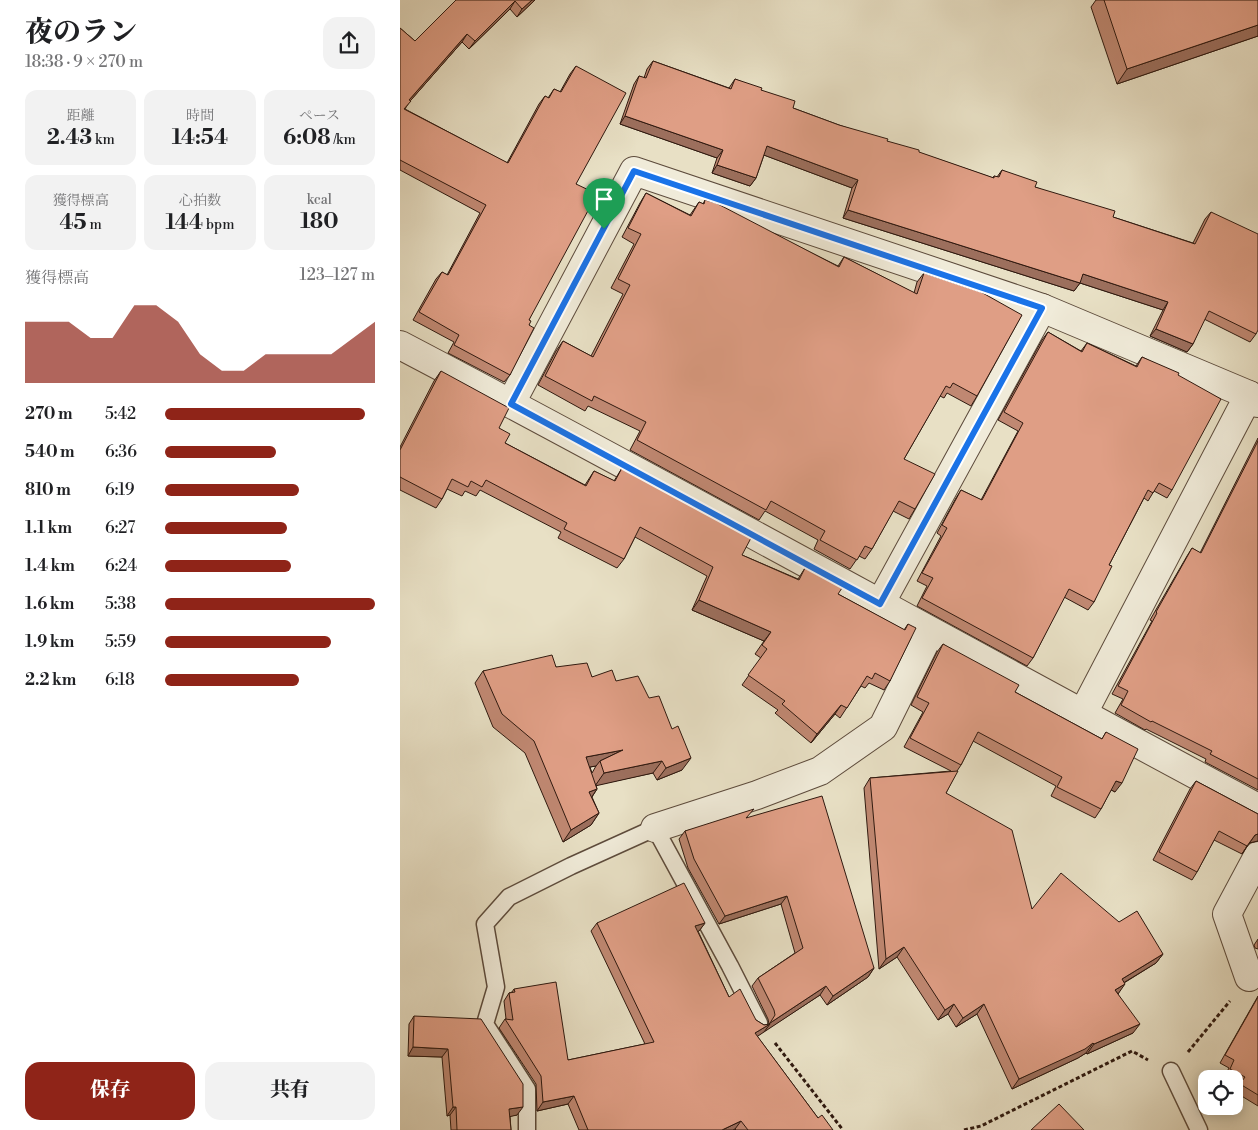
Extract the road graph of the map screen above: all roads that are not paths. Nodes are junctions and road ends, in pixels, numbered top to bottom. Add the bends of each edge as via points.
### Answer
1 (1042, 308) junction
2 (400, 345) edge
3 (1253, 399) edge
4 (511, 404) junction
5 (880, 604) junction
6 (930, 632) junction
7 (1082, 714) junction
8 (1258, 808) edge
9 (654, 828) junction
10 (1258, 856) edge
11 (1250, 977) road end
12 (759, 1023) edge
13 (1171, 1071) road end
14 (526, 1130) edge
15 (1199, 1130) edge

1 - 3 street
1 - 4 street via 634,171
1 - 5 street
2 - 4 street
3 - 7 street
4 - 5 street
5 - 6 street
6 - 7 street
6 - 9 street via 883,727 820,772
7 - 8 street
9 - 12 lane
9 - 14 lane via 509,897 485,924 496,987 485,1024 527,1089
10 - 11 street via 1227,914
13 - 15 lane

